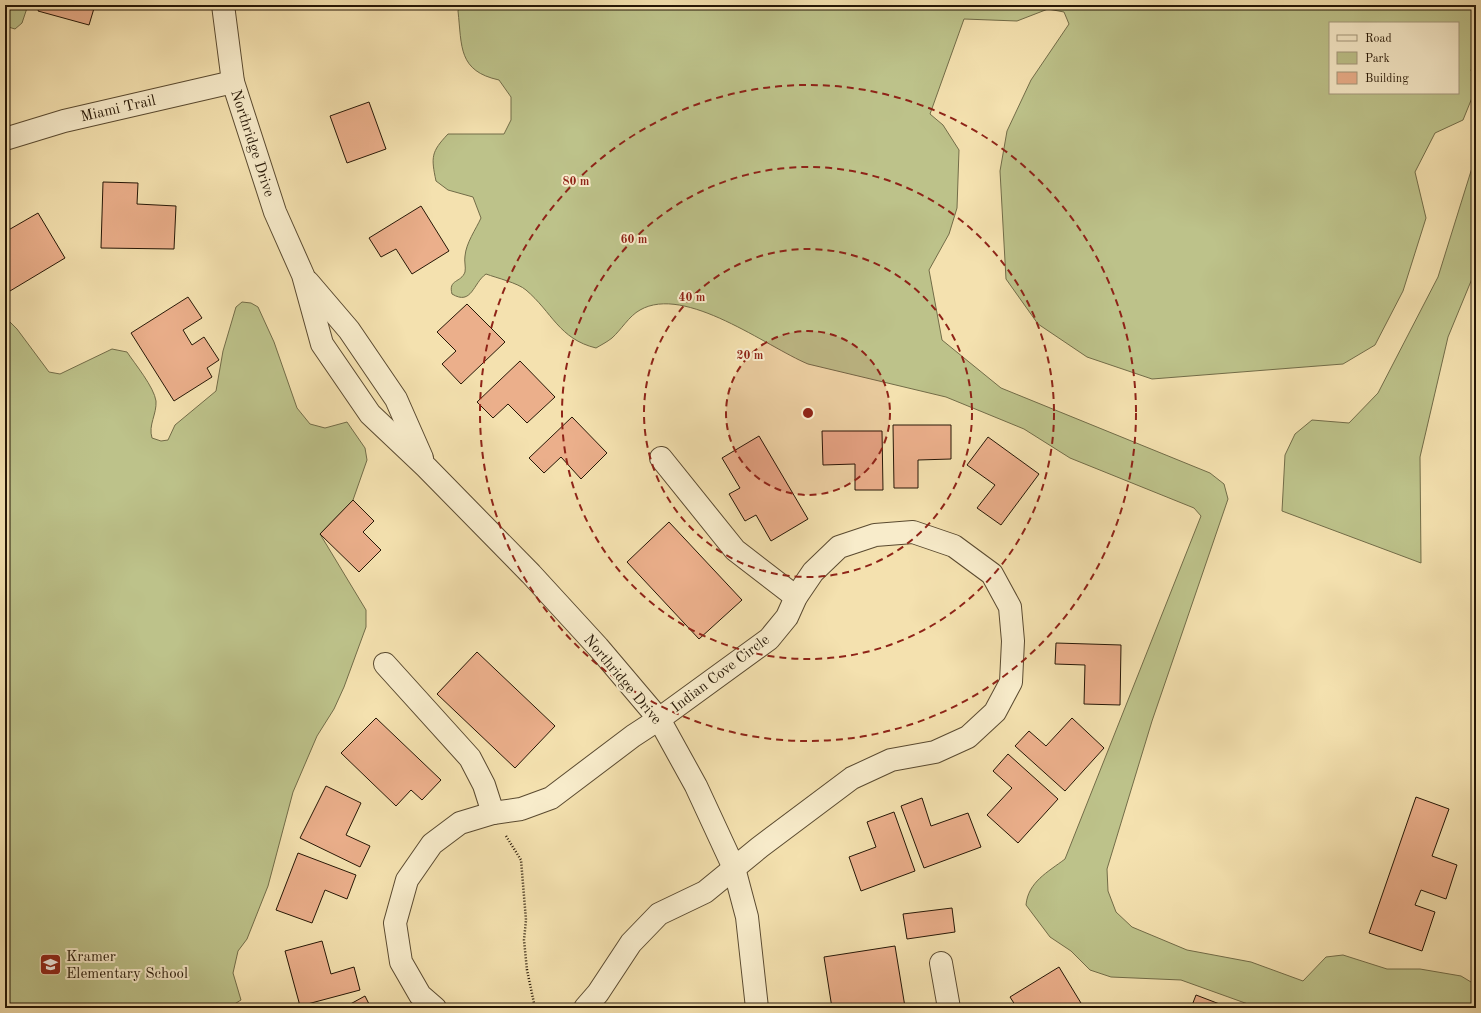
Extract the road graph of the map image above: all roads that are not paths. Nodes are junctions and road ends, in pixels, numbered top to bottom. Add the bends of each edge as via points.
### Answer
1 (223, 5) edge
2 (233, 82) junction
3 (5, 139) edge
4 (303, 275) junction
5 (661, 458) dead end
6 (426, 467) junction
7 (796, 597) junction
8 (385, 664) dead end
9 (660, 719) junction
10 (493, 813) junction
11 (734, 868) junction
12 (941, 963) dead end
13 (435, 1008) edge
14 (585, 1008) edge
15 (757, 1008) edge
16 (949, 1008) edge

1 - 2 street, Northridge Drive
2 - 3 street, Miami Trail via 64,121
2 - 4 street, Northridge Drive via 275,212
4 - 6 street, Northridge Drive via 349,330 396,399
4 - 6 street, Northridge Drive via 322,344 370,414
5 - 7 street via 735,550
6 - 9 street, Northridge Drive via 531,574
7 - 9 street, Indian Cove Circle via 787,617 769,639
7 - 11 street, Indian Cove Circle via 813,572 839,547 875,535 913,532 954,546 992,574 1010,607 1013,641 1011,682 995,712 968,737 935,752 891,760 852,778
8 - 10 street via 470,758 484,785
9 - 10 street, Indian Cove Circle via 633,736 551,798 521,809
9 - 11 street, Northridge Drive via 696,786
10 - 13 street, Indian Cove Circle via 460,823 432,844 407,880 394,923 401,962 420,995
11 - 14 street, Indian Cove Circle via 705,892 659,914 631,943
11 - 15 street, Northridge Drive via 747,917
12 - 16 street

